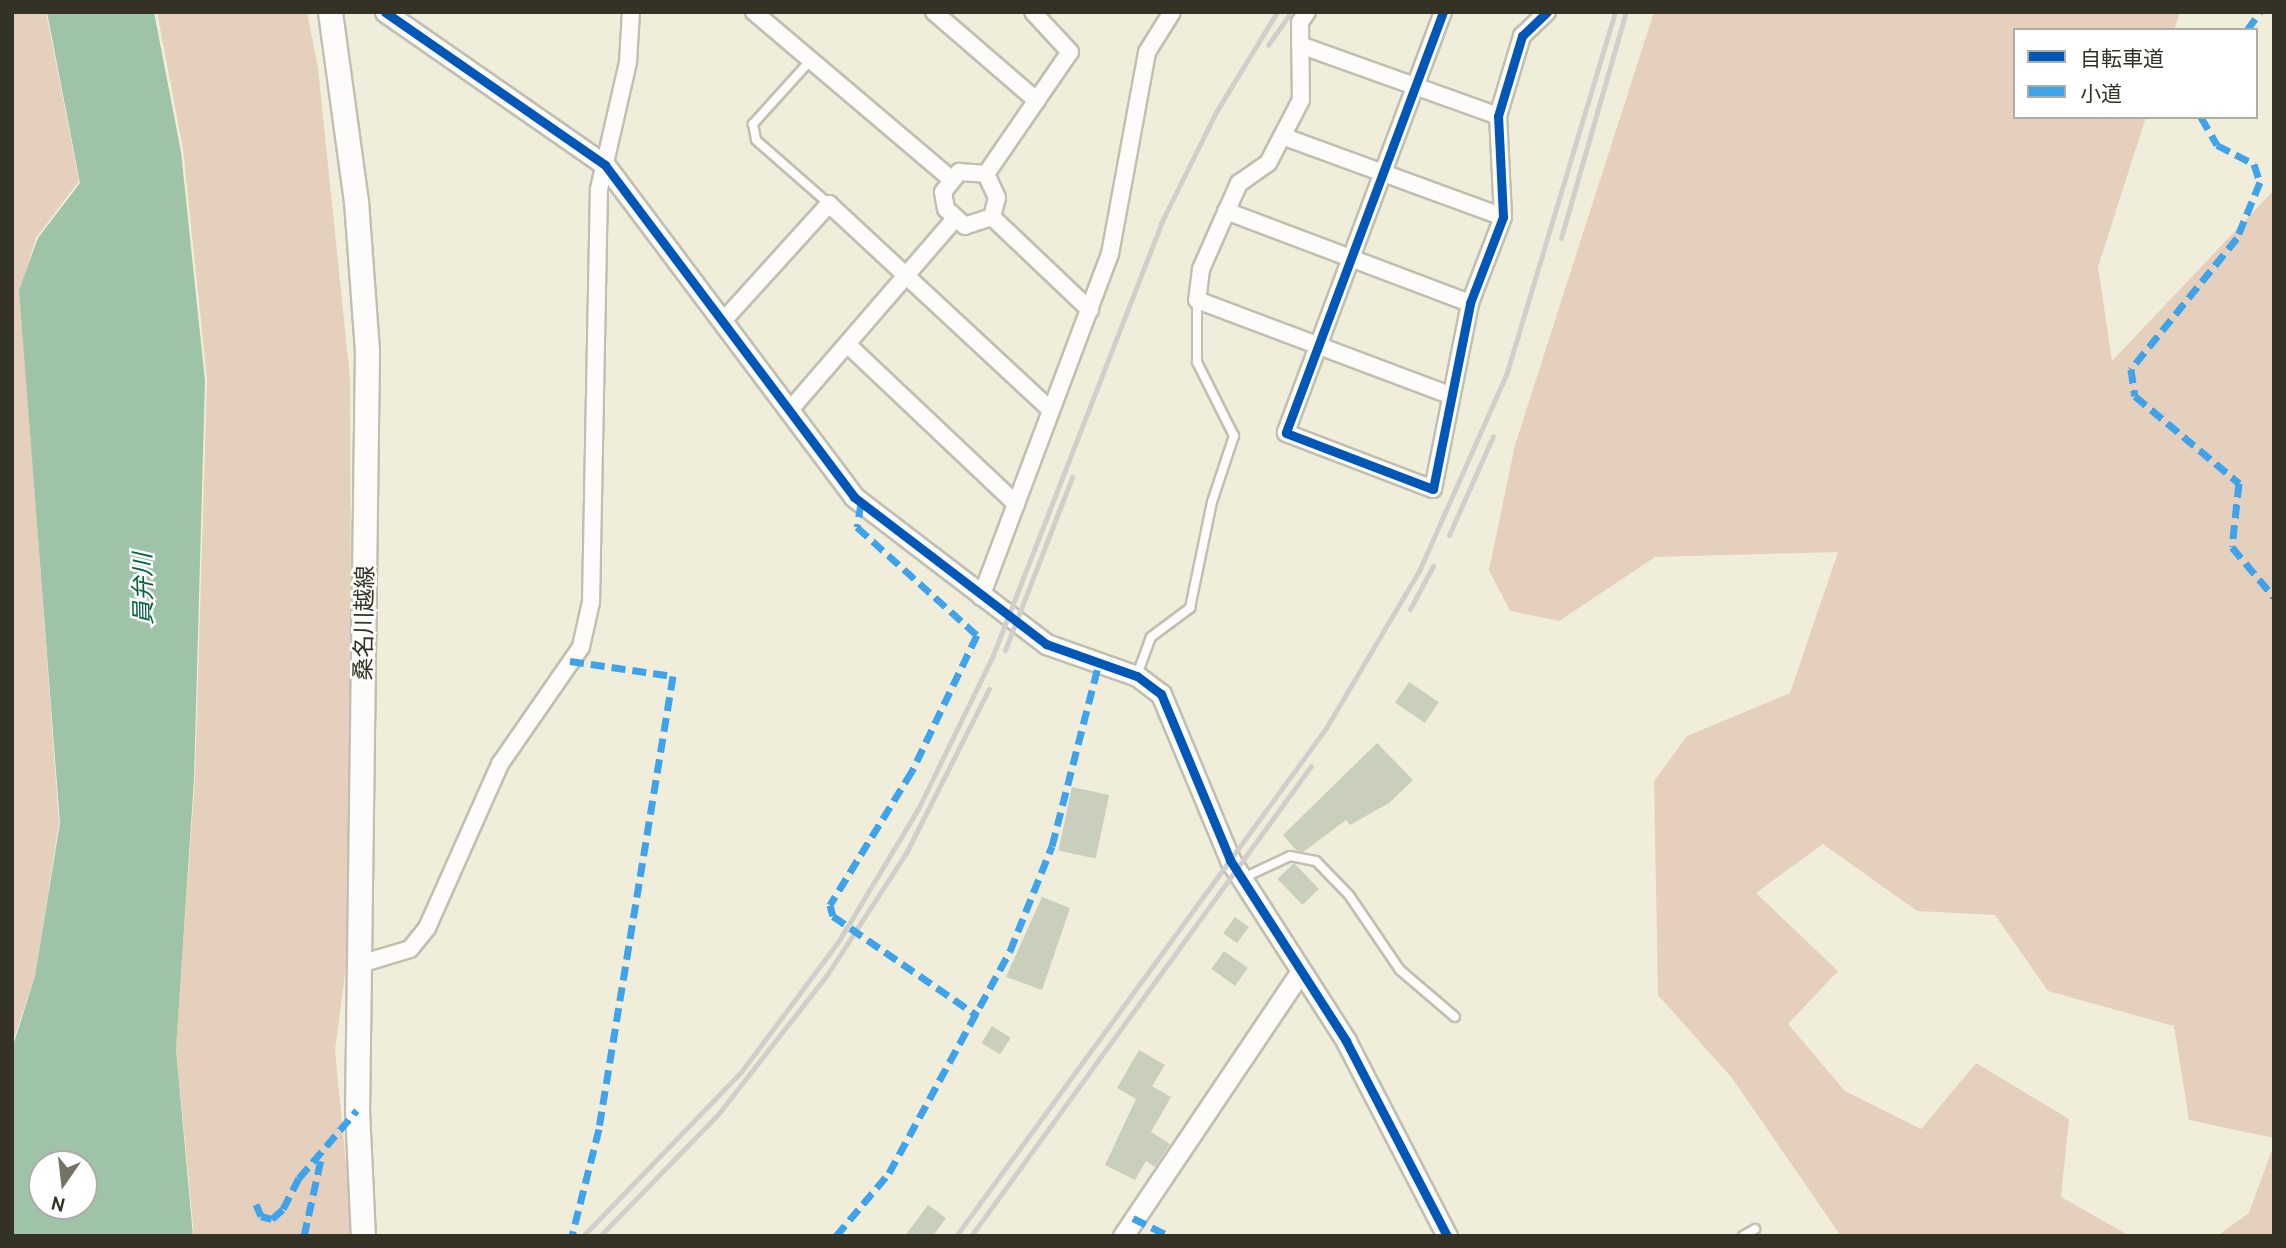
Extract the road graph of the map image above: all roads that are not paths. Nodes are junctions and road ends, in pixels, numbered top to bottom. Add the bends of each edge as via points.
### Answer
1 (330, 12) edge
2 (384, 12) edge
3 (632, 12) edge
4 (754, 12) edge
5 (781, 12) edge
6 (934, 12) edge
7 (1033, 12) edge
8 (1172, 12) edge
9 (1307, 12) edge
10 (1443, 12) edge
11 (1547, 12) edge
12 (770, 26) junction
13 (1300, 45) junction
14 (809, 62) junction
15 (1413, 87) junction
16 (1037, 101) junction
17 (1499, 116) junction
18 (1282, 136) junction
19 (605, 165) junction
20 (1382, 173) junction
21 (986, 174) junction
22 (952, 180) junction
23 (829, 204) junction
24 (1226, 211) junction
25 (992, 217) junction
26 (1503, 217) junction
27 (954, 220) junction
28 (1351, 258) junction
29 (908, 273) junction
30 (1197, 300) junction
31 (1470, 303) junction
32 (1090, 310) junction
33 (723, 321) junction
34 (847, 344) junction
35 (1320, 346) junction
36 (1447, 394) junction
37 (1051, 410) junction
38 (789, 411) junction
39 (1016, 504) junction
40 (981, 597) junction
41 (1137, 676) junction
42 (1241, 879) junction
43 (360, 964) junction
44 (1300, 973) junction
45 (1455, 1017) dead end
46 (1755, 1229) dead end
47 (363, 1236) edge
48 (1123, 1236) edge
49 (1447, 1236) edge
50 (1743, 1236) edge

1 - 43 main road, 桑名川越線 via 356,201 367,351
2 - 19 street
3 - 19 street
4 - 12 street
5 - 12 street
6 - 16 street
7 - 16 street via 1070,52
8 - 32 street via 1147,52 1110,254
9 - 13 street via 1300,22
10 - 15 street
11 - 17 street via 1522,36
12 - 14 street
13 - 15 street
13 - 18 street via 1301,100
14 - 22 street
14 - 23 lane via 753,124 756,140
15 - 17 street
15 - 20 street
16 - 21 street
17 - 26 street
18 - 20 street
18 - 24 street via 1268,163 1239,183
19 - 33 street
19 - 43 street via 591,602 581,647 500,764 427,928 410,949
20 - 26 street
20 - 28 street
21 - 22 street via 970,169
21 - 25 street via 997,198
22 - 27 street via 943,192
23 - 29 street
23 - 33 street
24 - 28 street
24 - 30 street via 1201,269
25 - 27 street via 980,225
25 - 32 street
26 - 31 street
27 - 29 street
28 - 31 street
28 - 35 street
29 - 34 street
29 - 37 street
30 - 35 street
30 - 41 lane via 1197,362 1234,436 1212,502 1190,608 1151,637
31 - 36 street
32 - 37 street
33 - 38 street
34 - 38 street
34 - 39 street
35 - 36 street
35 - 36 street via 1286,433 1433,489
37 - 39 street
38 - 40 street via 854,497
39 - 40 street
40 - 41 street via 1046,644
41 - 42 street via 1161,694
42 - 44 street
42 - 45 lane via 1290,856 1316,861 1349,895 1400,970
43 - 47 main road, 桑名川越線
44 - 48 street
44 - 49 street via 1396,1130
46 - 50 lane

